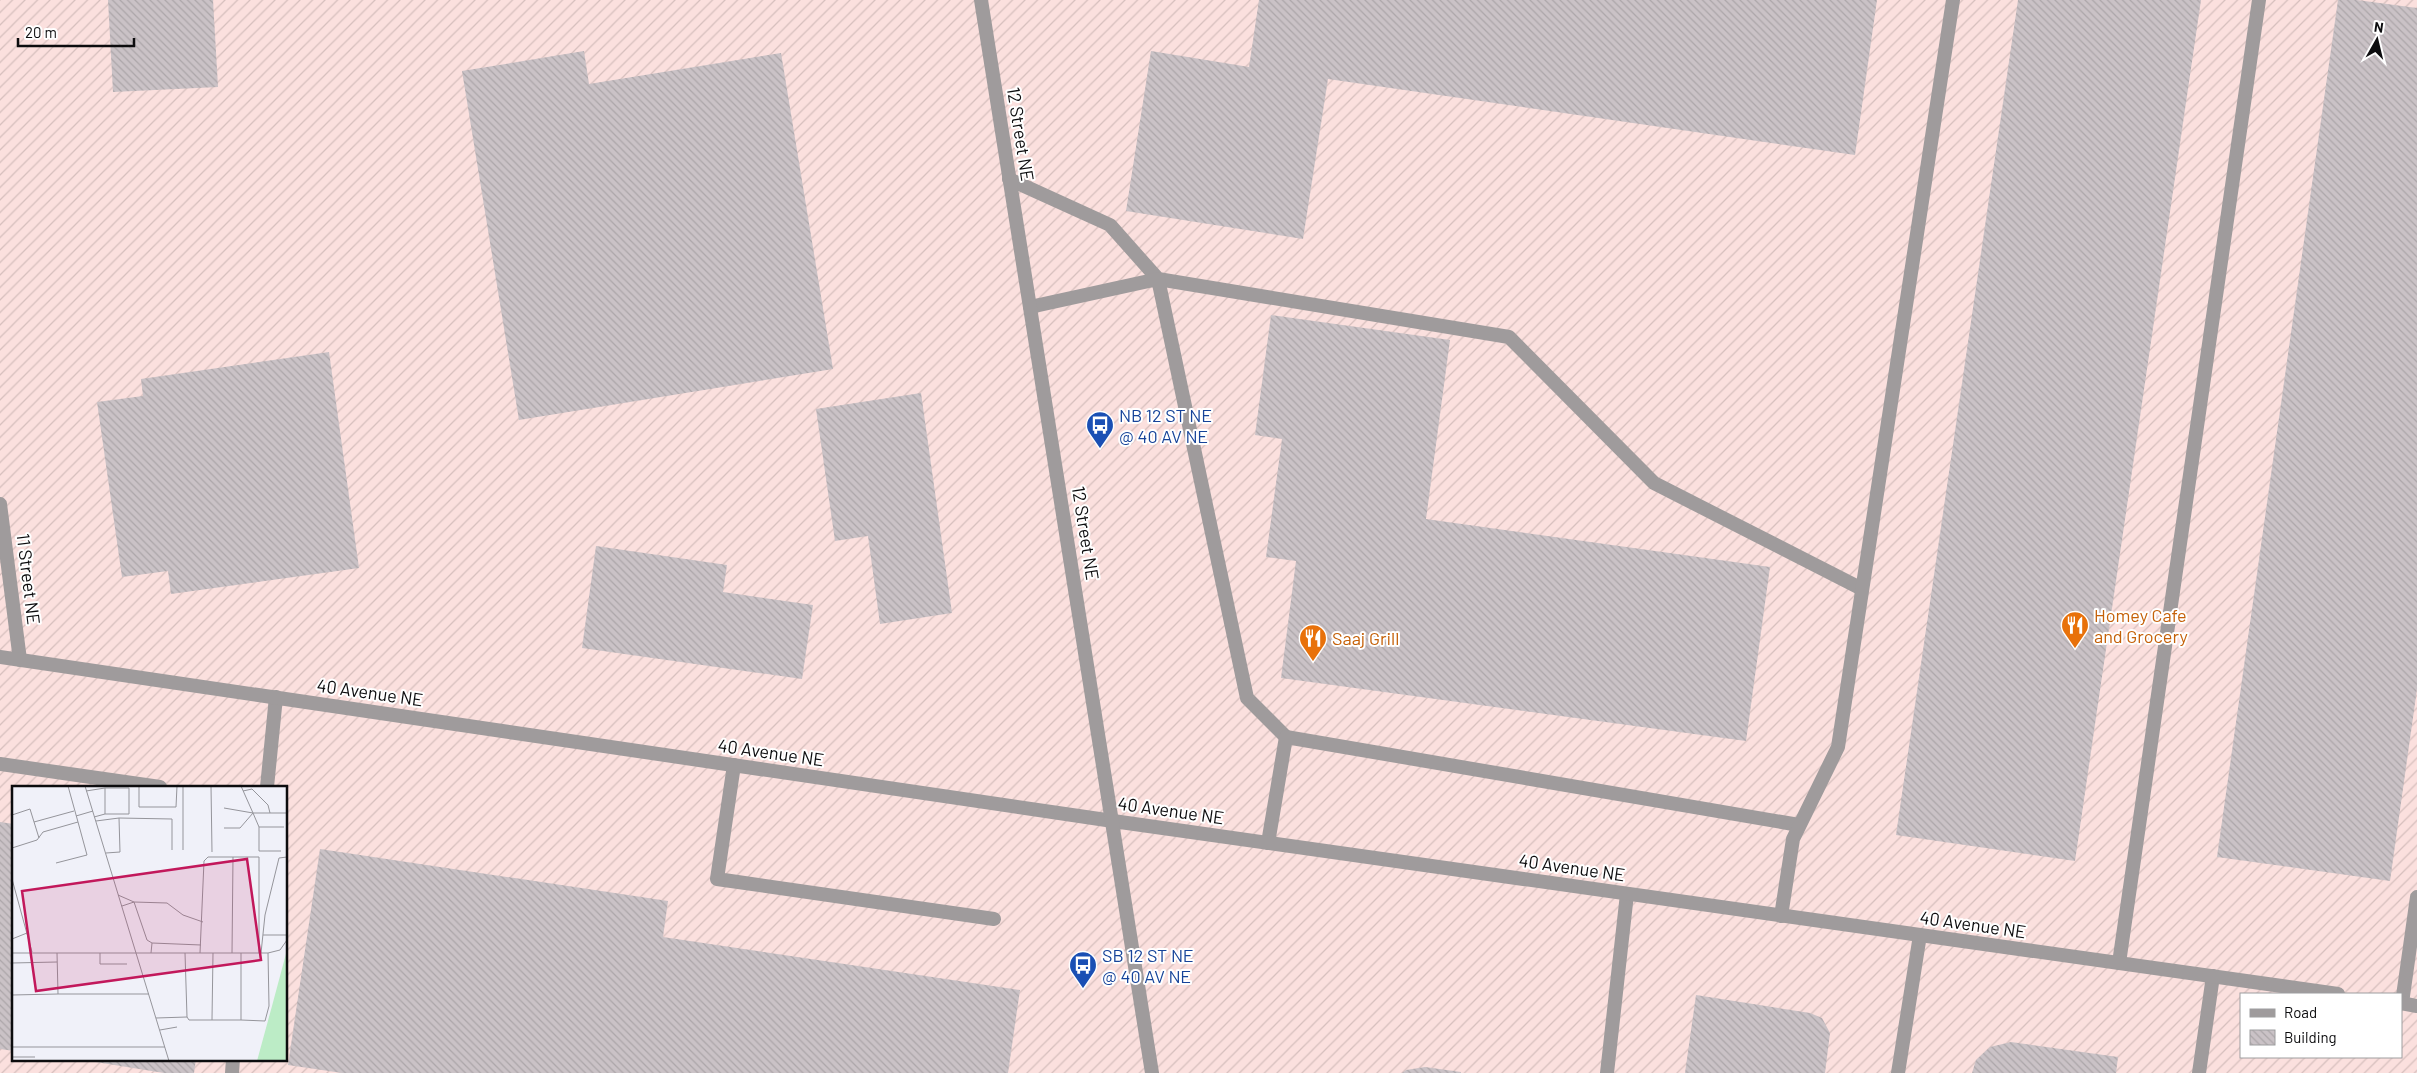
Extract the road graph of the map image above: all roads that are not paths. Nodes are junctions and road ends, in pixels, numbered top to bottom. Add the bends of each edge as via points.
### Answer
1 (981, 0) edge
2 (1953, 0) edge
3 (2258, 0) edge
4 (1009, 179) junction
5 (1158, 279) junction
6 (1030, 307) junction
7 (0, 504) edge
8 (1862, 589) junction
9 (0, 657) edge
10 (20, 660) junction
11 (276, 698) junction
12 (1286, 737) junction
13 (0, 764) edge
14 (734, 765) junction
15 (153, 786) edge
16 (267, 786) edge
17 (1113, 821) junction
18 (1799, 825) junction
19 (1268, 843) junction
20 (1627, 894) junction
21 (2417, 897) edge
22 (1781, 916) junction
23 (994, 919) dead end
24 (1920, 935) junction
25 (2119, 963) junction
26 (2213, 976) junction
27 (2331, 993) edge
28 (2402, 996) edge
29 (2402, 1003) edge
30 (2417, 1006) edge
31 (233, 1060) edge
32 (232, 1073) edge
33 (1152, 1073) edge
34 (1607, 1073) edge
35 (1898, 1073) edge
36 (2199, 1073) edge

1 - 4 street, 12 Street NE
2 - 8 street
3 - 25 street
4 - 5 street via 1110,225
4 - 6 street, 12 Street NE
5 - 6 street
5 - 8 street via 1510,337 1654,483
5 - 12 street via 1247,698
6 - 17 street, 12 Street NE
7 - 10 street, 11 Street NE
8 - 18 street via 1838,747
9 - 10 street, 40 Avenue NE
10 - 11 street, 40 Avenue NE
11 - 14 street, 40 Avenue NE
11 - 16 street
12 - 18 street
12 - 19 street
13 - 15 street
14 - 17 street, 40 Avenue NE
14 - 23 street via 717,879
17 - 19 street, 40 Avenue NE
17 - 33 street, 12 Street NE
18 - 22 street via 1793,839
19 - 20 street, 40 Avenue NE
20 - 22 street, 40 Avenue NE
20 - 34 street
21 - 28 street
22 - 24 street, 40 Avenue NE
24 - 25 street, 40 Avenue NE
24 - 35 street
25 - 26 street, 40 Avenue NE
26 - 27 street, 40 Avenue NE
26 - 36 street
29 - 30 street
31 - 32 street

